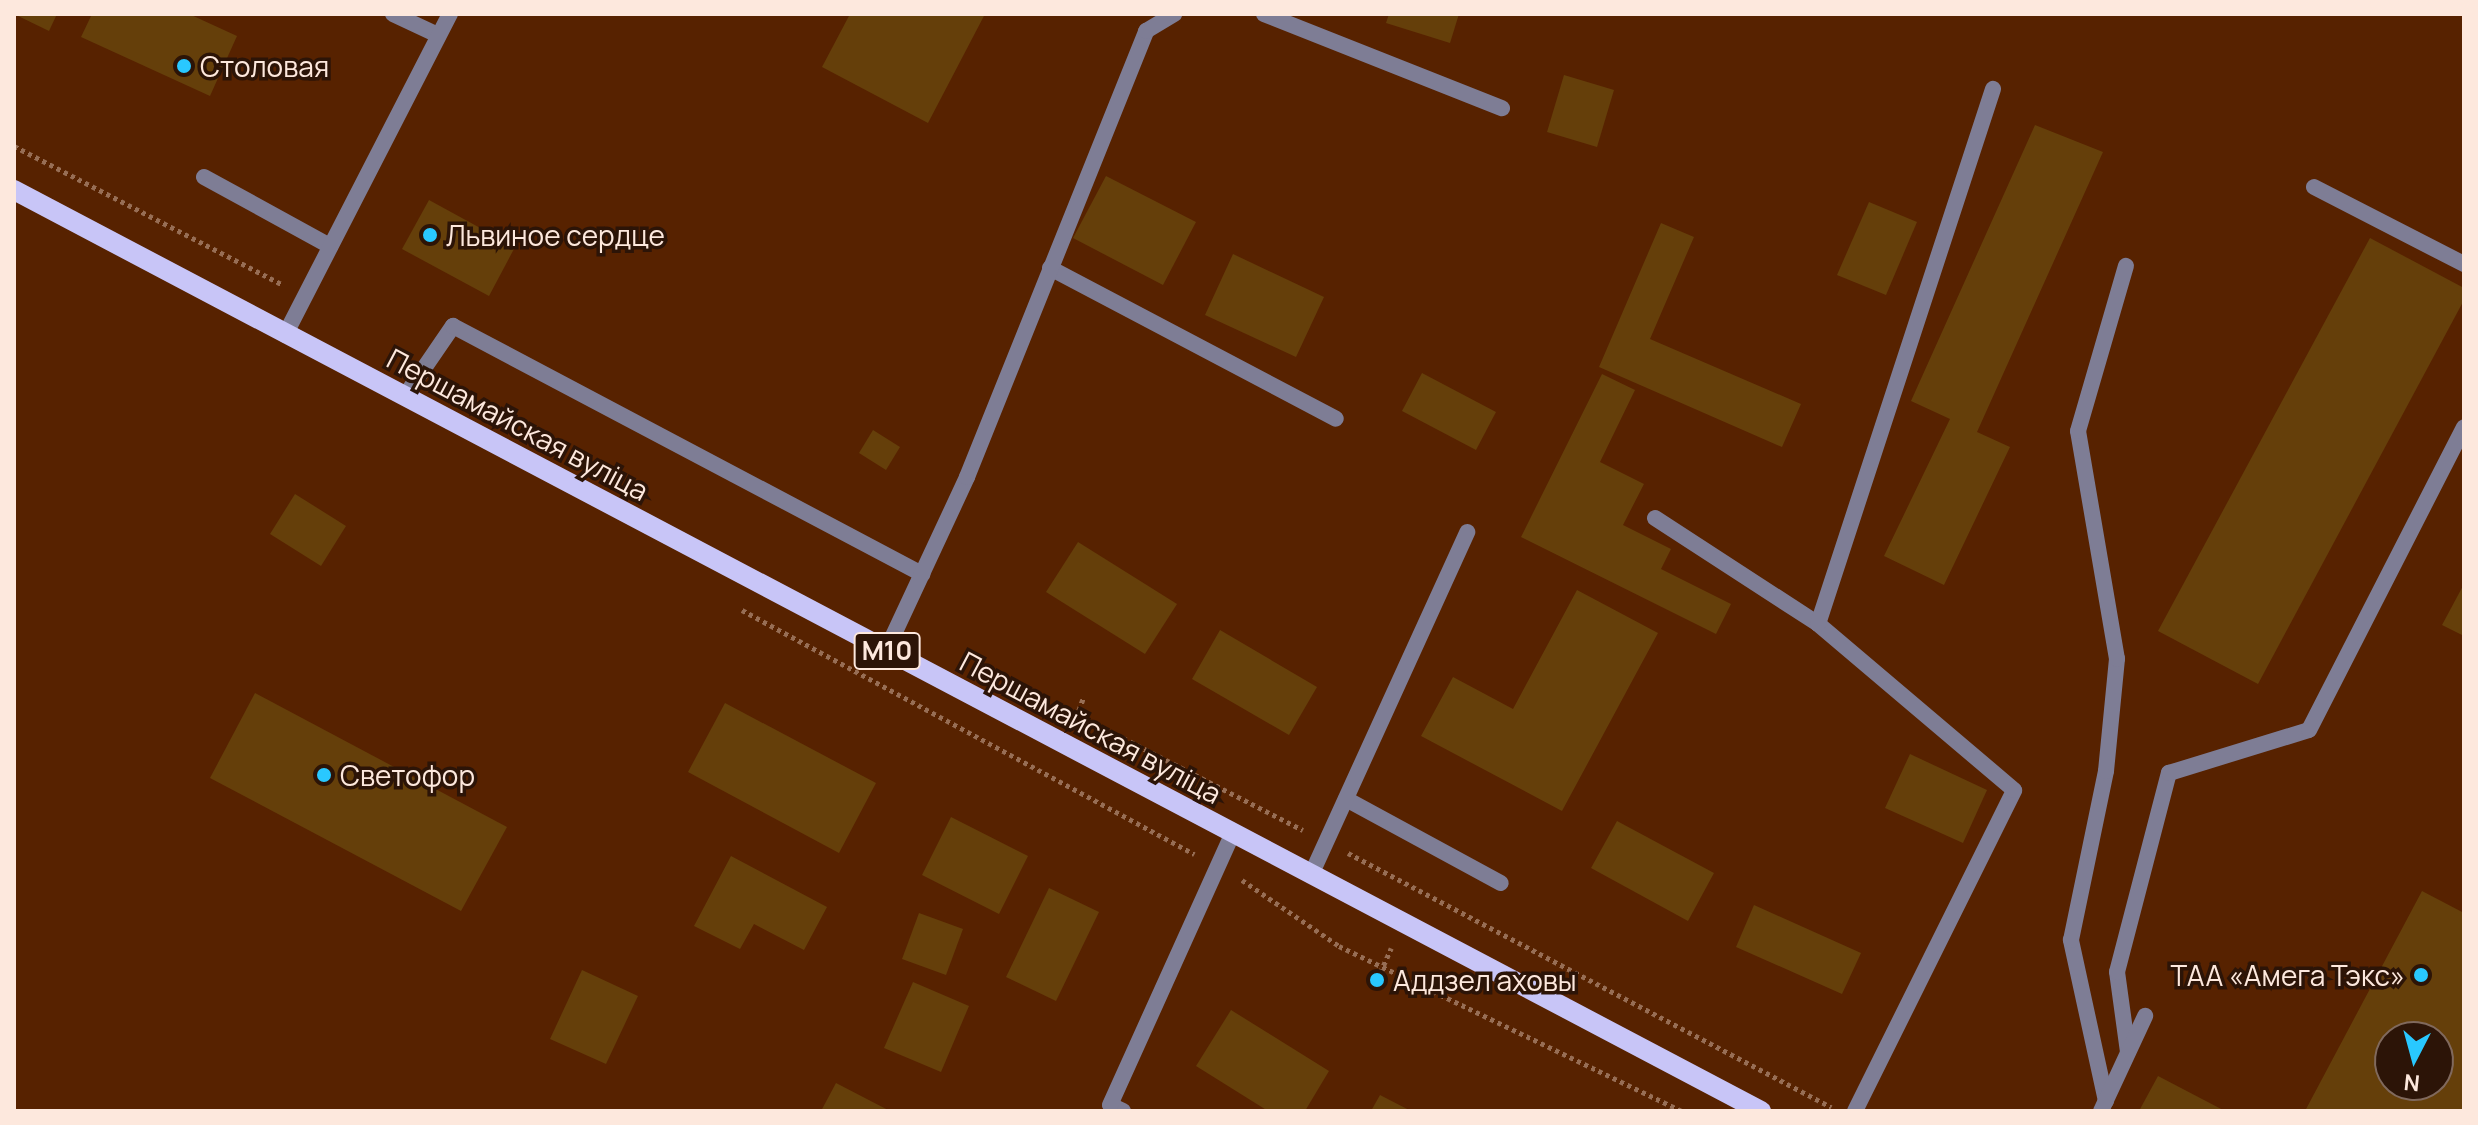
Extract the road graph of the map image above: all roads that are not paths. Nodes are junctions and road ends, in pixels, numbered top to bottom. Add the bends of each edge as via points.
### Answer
1 (393, 14) edge
2 (450, 14) edge
3 (1174, 14) edge
4 (1264, 14) edge
5 (438, 35) junction
6 (1993, 89) dead end
7 (1502, 108) dead end
8 (204, 177) dead end
9 (2314, 187) dead end
10 (14, 190) edge
11 (330, 246) junction
12 (2464, 264) edge
13 (2126, 266) dead end
14 (1050, 268) junction
15 (285, 335) junction
16 (405, 396) junction
17 (1336, 419) dead end
18 (2464, 427) edge
19 (1655, 518) dead end
20 (1467, 532) dead end
21 (922, 574) junction
22 (1818, 624) junction
23 (886, 651) junction
24 (1346, 799) junction
25 (1233, 833) junction
26 (1311, 875) junction
27 (1501, 883) dead end
28 (2145, 1016) dead end
29 (2128, 1052) junction
30 (2103, 1106) edge
31 (1123, 1111) edge
32 (1761, 1111) edge
33 (1855, 1111) edge

1 - 5 street
2 - 5 street
3 - 14 street via 1146,31
4 - 7 street
5 - 11 street
6 - 22 street
8 - 11 street
9 - 12 street
10 - 15 main road, Першамайская вуліца / М10
11 - 15 street
13 - 30 street via 2078,431 2117,659 2106,771 2071,940
14 - 17 street
14 - 21 street
15 - 16 main road, Першамайская вуліца / М10
16 - 21 street via 453,326
16 - 23 main road, Першамайская вуліца / М10
18 - 29 street via 2309,730 2169,773 2117,972
19 - 22 street
20 - 24 street
21 - 23 street
22 - 33 street via 2014,790
23 - 25 main road, Першамайская вуліца / М10
24 - 26 street
24 - 27 street
25 - 26 main road, Першамайская вуліца / М10
25 - 31 street via 1110,1105
26 - 32 main road, Першамайская вуліца / М10
28 - 29 street
29 - 30 street

